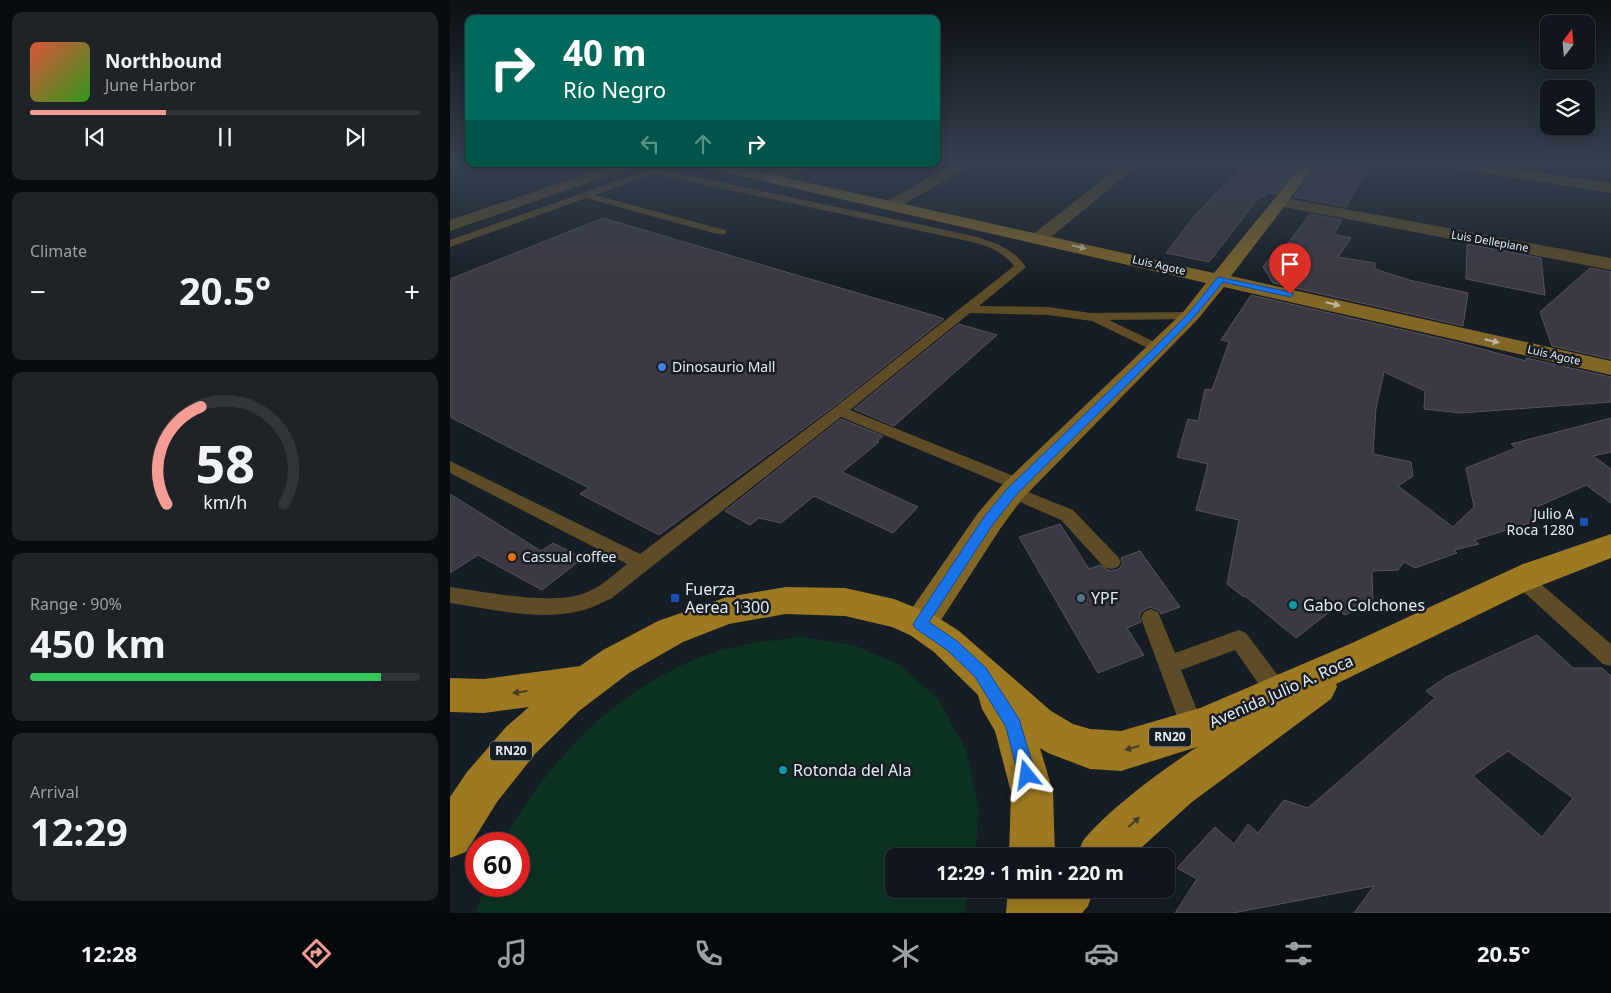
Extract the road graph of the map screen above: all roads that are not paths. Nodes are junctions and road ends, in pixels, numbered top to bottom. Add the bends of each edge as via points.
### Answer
1 (515, 204) edge
2 (561, 204) edge
3 (617, 204) edge
4 (807, 204) edge
5 (884, 204) edge
6 (1082, 204) edge
7 (1279, 204) edge
8 (1289, 204) edge
9 (890, 205) joint
10 (450, 226) edge
11 (721, 232) dead end
12 (1039, 238) junction
13 (450, 244) edge
14 (1611, 264) edge
15 (1221, 279) junction
16 (968, 309) junction
17 (1191, 315) junction
18 (1092, 317) junction
19 (1158, 349) junction
20 (1611, 368) edge
21 (839, 411) junction
22 (450, 466) edge
23 (1016, 488) junction
24 (1611, 546) edge
25 (1110, 562) dead end
26 (641, 563) junction
27 (1522, 579) junction
28 (450, 595) edge
29 (1151, 618) dead end
30 (920, 624) junction
31 (1371, 651) junction
32 (1611, 657) edge
33 (1169, 665) junction
34 (981, 672) junction
35 (586, 682) junction
36 (1277, 692) junction
37 (450, 695) edge
38 (1193, 730) junction
39 (451, 833) edge
40 (1032, 848) edge
41 (1108, 848) edge
42 (1031, 898) edge
43 (1064, 898) edge
44 (1030, 913) edge
45 (1051, 913) edge

1 - 10 street
2 - 13 lane
3 - 11 lane
4 - 16 lane via 992,244 1015,258 1020,267
5 - 9 main road, Luis Agote
6 - 12 street
7 - 15 main road
8 - 14 street, Luis Dellepiane
9 - 12 main road, Luis Agote
12 -> 15 main road, Luis Agote
15 - 17 main road
15 -> 20 main road, Luis Agote
16 - 18 lane via 1048,311
16 - 21 lane
17 - 18 lane
17 - 19 main road
18 - 19 lane
19 - 23 main road
21 - 23 lane
21 - 26 lane
22 - 26 lane
23 - 25 lane via 1067,515
23 - 30 main road via 988,520
24 - 27 main road, Avenida Julio A. Roca / RN20
26 - 28 lane via 605,592 583,603 522,604
27 - 31 main road, Avenida Julio A. Roca / RN20
27 - 32 lane
29 - 33 lane
30 - 34 main road, Avenida Julio A. Roca / RN20 via 952,645
30 - 35 main road, Avenida Julio A. Roca / RN20 via 872,606 819,598 763,602 705,617 646,643
31 - 36 main road, Avenida Julio A. Roca / RN20
41 -> 31 main road, Avenida Julio A. Roca / RN20 via 1192,774
33 - 36 lane via 1239,639
33 - 38 lane
38 -> 34 main road, Avenida Julio A. Roca / RN20 via 1125,750 1101,751 1058,738 1039,727
34 - 40 main road, Avenida Julio A. Roca / RN20 via 1013,725 1032,792
35 -> 37 main road, RN20 via 484,696
35 - 39 main road, Avenida Julio A. Roca / RN20 via 515,747 485,783
36 - 38 main road, Avenida Julio A. Roca / RN20
42 - 44 main road
43 - 45 main road

